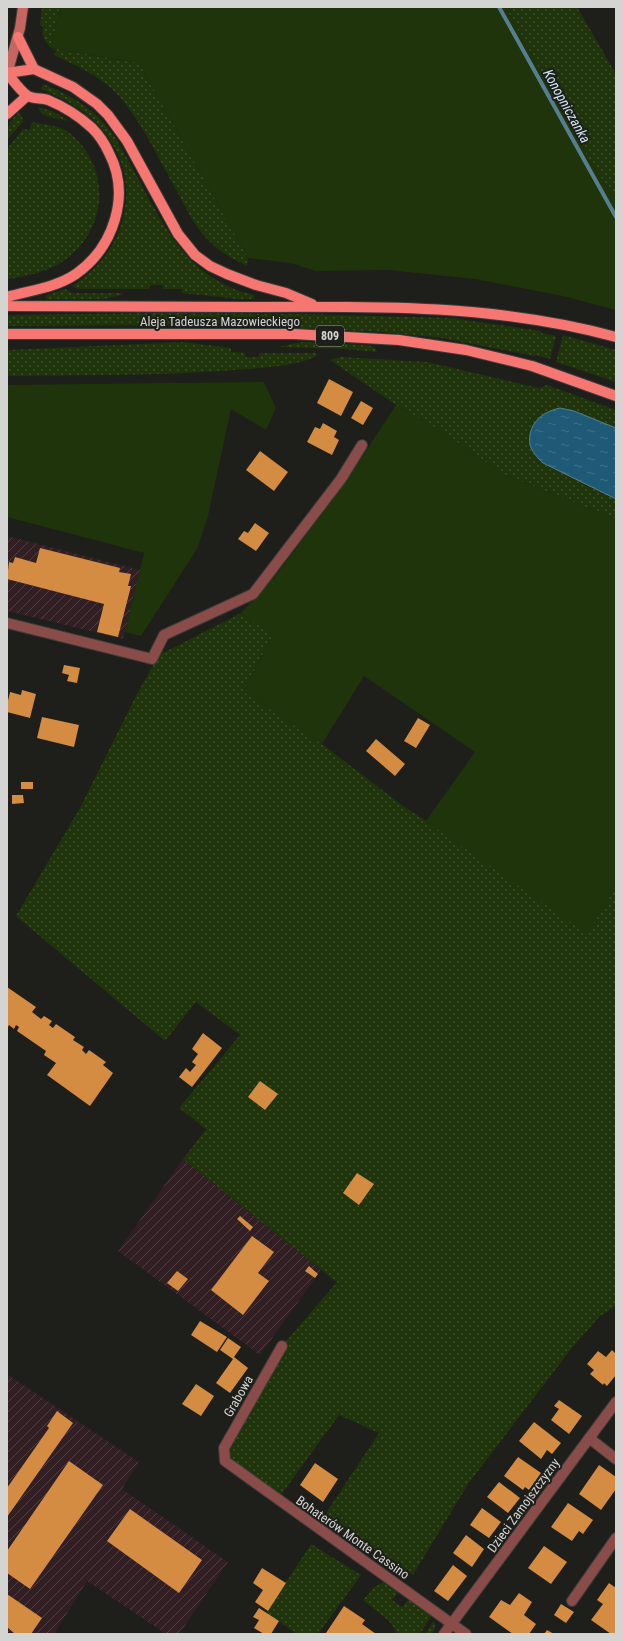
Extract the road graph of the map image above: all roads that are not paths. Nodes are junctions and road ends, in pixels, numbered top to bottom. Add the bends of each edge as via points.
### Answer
1 (23, 7) edge
2 (18, 37) junction
3 (34, 69) junction
4 (7, 73) edge
5 (27, 96) junction
6 (7, 114) edge
7 (7, 297) edge
8 (7, 306) edge
9 (316, 306) junction
10 (7, 334) edge
11 (616, 337) edge
12 (616, 396) edge
13 (362, 445) dead end
14 (7, 623) edge
15 (282, 1346) dead end
16 (616, 1402) edge
17 (589, 1438) junction
18 (616, 1459) edge
19 (225, 1461) joint
20 (616, 1538) edge
21 (572, 1601) dead end
22 (452, 1624) junction
23 (444, 1634) edge
24 (466, 1634) edge

1 - 2 main road
2 - 3 main road
2 - 4 main road
3 - 4 main road
3 - 9 main road via 73,87 108,115 127,141 178,234 195,255 227,274 256,285 286,292
4 - 5 main road
5 - 6 main road
5 - 7 main road via 64,107 79,117 104,142 116,169 118,207 112,229 100,252 84,268 51,286
8 - 9 main road, Aleja Tadeusza Mazowieckiego
9 - 11 main road, Aleja Tadeusza Mazowieckiego via 467,311 543,321
10 - 12 main road, Aleja Tadeusza Mazowieckiego / 809 via 260,334 337,336 424,343 532,366
13 - 14 street via 341,479 253,594 164,635 152,659
15 - 19 street, Grabowa via 224,1448
16 - 17 street, Dzieci Zamojszczyzny
17 - 18 street
17 - 22 street, Dzieci Zamojszczyzny
19 - 22 street, Bohaterów Monte Cassino
20 - 21 street
22 - 23 street, Dzieci Zamojszczyzny
22 - 24 street, Bohaterów Monte Cassino

